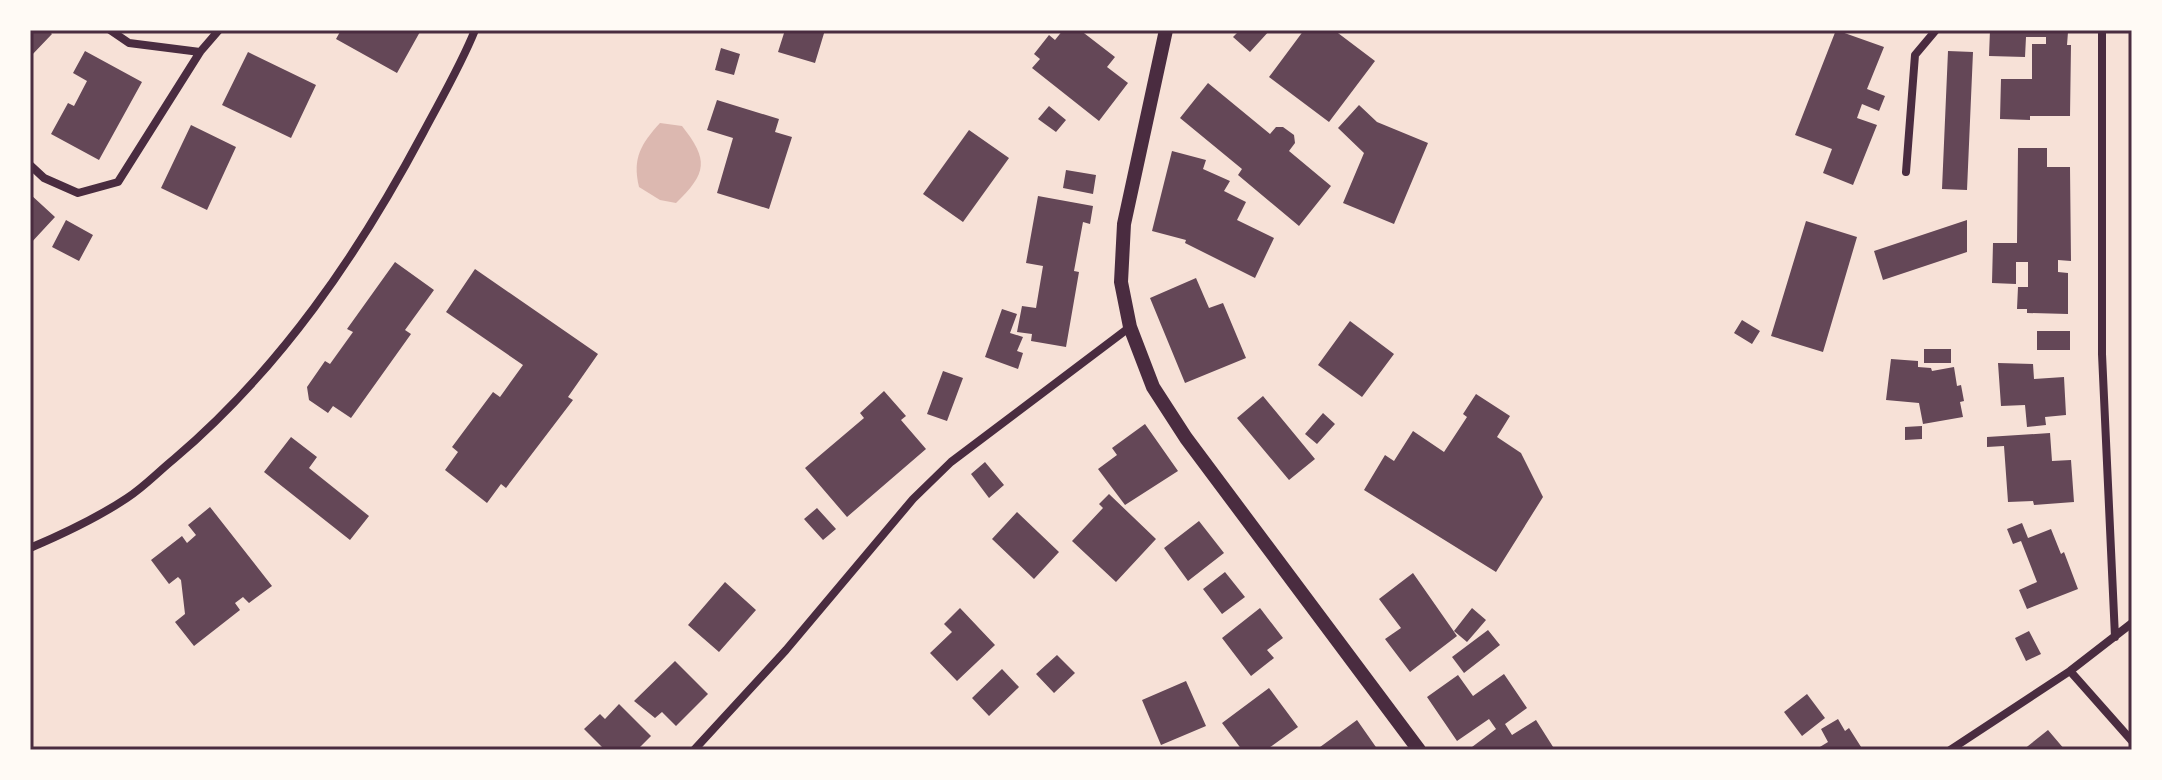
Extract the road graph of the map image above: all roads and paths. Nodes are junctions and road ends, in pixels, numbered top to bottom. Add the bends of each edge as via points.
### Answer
1 (110, 30) edge
2 (219, 30) edge
3 (475, 30) edge
4 (1166, 30) edge
5 (1936, 30) edge
6 (2102, 30) edge
7 (200, 52) junction
8 (30, 165) edge
9 (1906, 172) dead end
10 (1130, 327) junction
11 (30, 548) edge
12 (2132, 623) edge
13 (2115, 637) junction
14 (2070, 671) junction
15 (2132, 741) edge
16 (694, 750) edge
17 (1419, 750) edge
18 (1950, 750) edge

1 - 7 street via 129,43
2 - 7 street
3 - 11 street via 385,203 339,276 254,382 204,434 128,497
4 - 10 street via 1124,224 1121,282
5 - 9 street via 1915,55
6 - 13 street via 2102,354
7 - 8 street via 118,182 78,193 44,178
10 - 16 street via 951,462
10 - 17 street via 1153,387 1186,438
12 - 13 street
13 - 14 street
14 - 15 street
14 - 18 street

